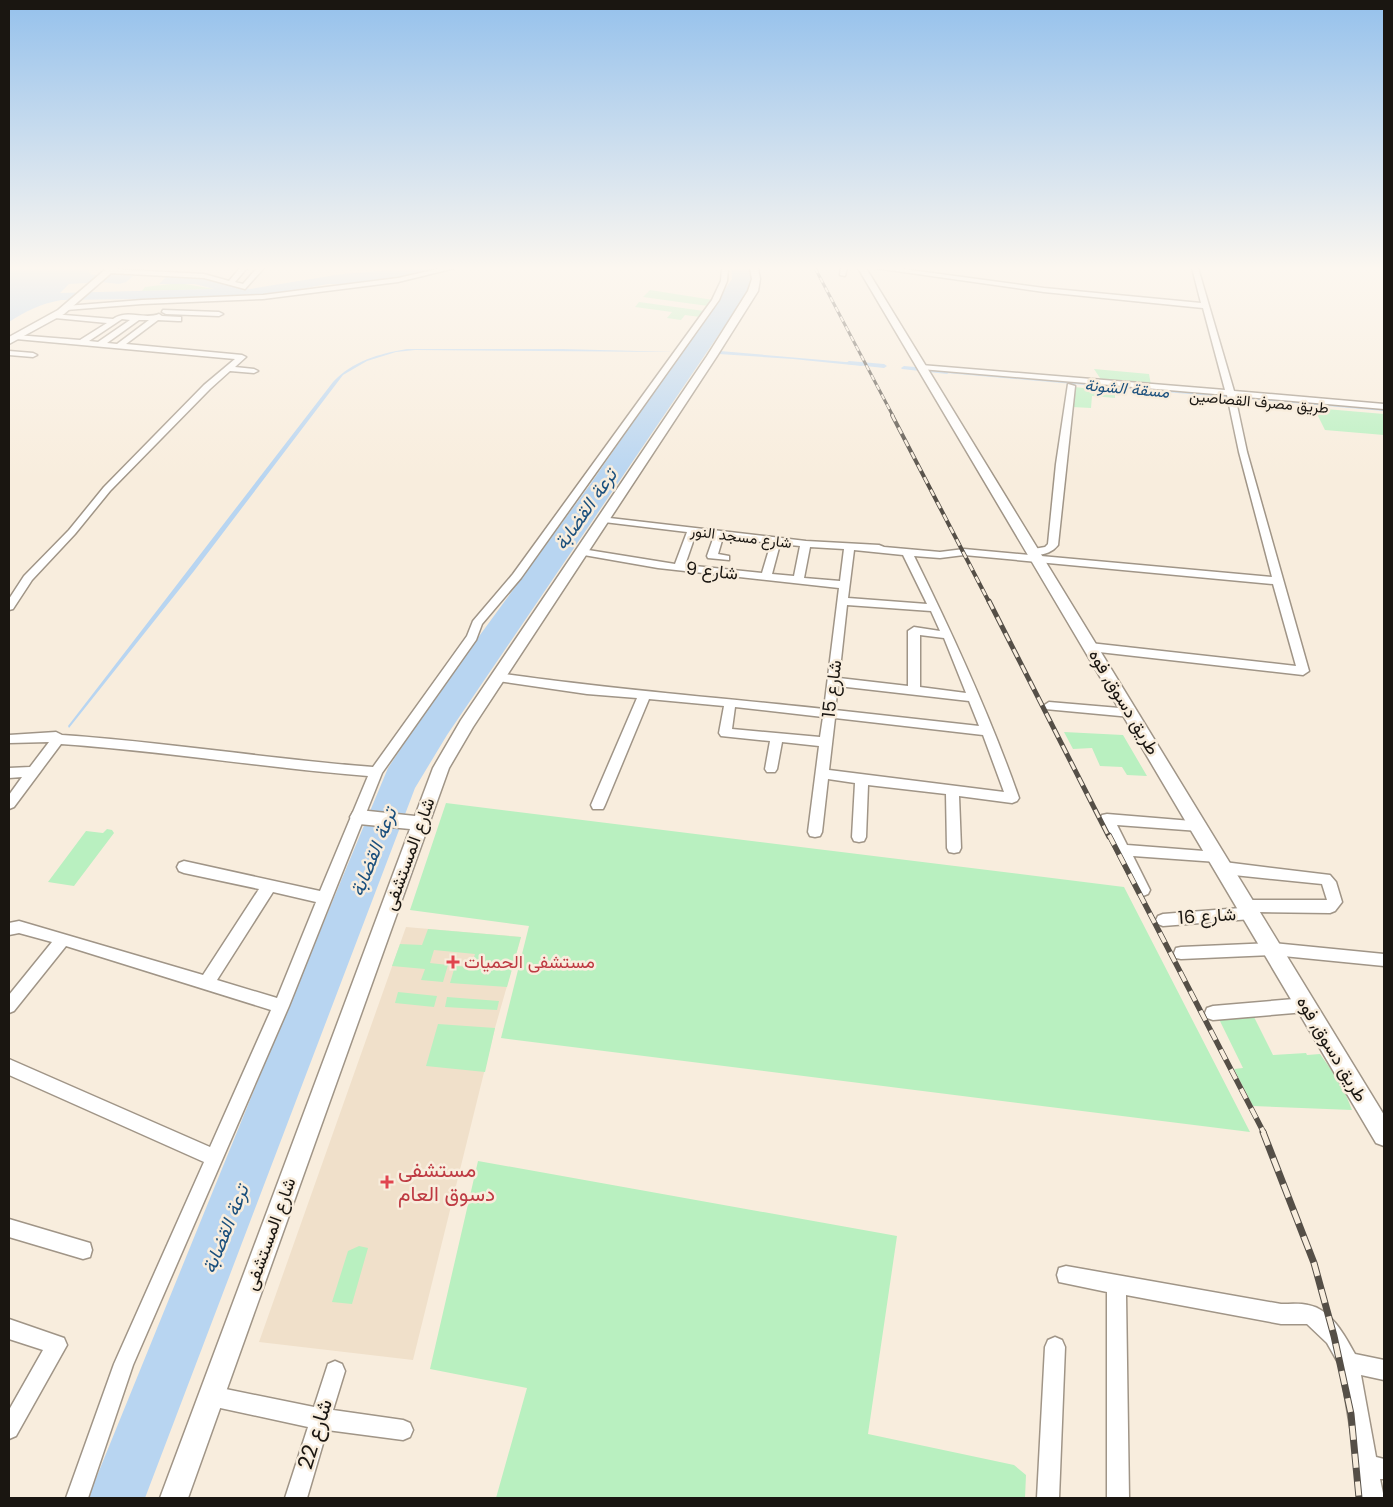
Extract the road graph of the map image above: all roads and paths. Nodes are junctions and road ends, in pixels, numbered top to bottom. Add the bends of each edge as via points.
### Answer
1 (88, 338) edge
2 (115, 338) edge
3 (118, 338) edge
4 (120, 338) edge
5 (688, 338) edge
6 (722, 338) edge
7 (904, 338) edge
8 (1215, 338) edge
9 (12, 339) edge
10 (81, 343) junction
11 (108, 345) junction
12 (95, 352) dead end
13 (9, 353) edge
14 (32, 356) dead end
15 (229, 369) junction
16 (923, 370) junction
17 (254, 372) dead end
18 (1076, 384) junction
19 (1231, 396) junction
20 (1384, 406) edge
21 (1384, 413) edge
22 (604, 519) junction
23 (692, 531) junction
24 (719, 534) junction
25 (776, 541) junction
26 (806, 544) junction
27 (849, 546) junction
28 (582, 552) junction
29 (907, 552) junction
30 (1034, 556) junction
31 (725, 558) dead end
32 (679, 567) junction
33 (766, 577) junction
34 (798, 580) junction
35 (1278, 582) junction
36 (844, 585) junction
37 (842, 601) junction
38 (9, 607) edge
39 (934, 608) junction
40 (948, 635) junction
41 (1090, 647) junction
42 (498, 677) junction
43 (833, 681) junction
44 (914, 691) junction
45 (644, 696) junction
46 (974, 698) junction
47 (730, 703) junction
48 (1049, 706) dead end
49 (1131, 713) junction
50 (829, 714) junction
51 (987, 731) junction
52 (9, 738) edge
53 (56, 738) junction
54 (776, 738) junction
55 (826, 742) junction
56 (771, 769) dead end
57 (33, 772) junction
58 (376, 772) junction
59 (9, 773) edge
60 (822, 774) junction
61 (862, 779) junction
62 (952, 789) junction
63 (10, 801) edge
64 (598, 805) dead end
65 (362, 817) junction
66 (415, 822) junction
67 (1199, 826) junction
68 (816, 832) dead end
69 (859, 837) dead end
70 (954, 848) dead end
71 (1123, 850) junction
72 (1221, 862) junction
73 (184, 867) dead end
74 (269, 886) junction
75 (1143, 890) dead end
76 (324, 898) junction
77 (1249, 909) junction
78 (1163, 920) dead end
79 (9, 929) edge
80 (63, 939) junction
81 (1273, 949) junction
82 (1181, 953) dead end
83 (1384, 960) edge
84 (206, 984) junction
85 (1306, 1005) junction
86 (9, 1006) edge
87 (280, 1006) junction
88 (1213, 1013) dead end
89 (9, 1067) edge
90 (1384, 1136) edge
91 (213, 1157) junction
92 (9, 1228) edge
93 (83, 1250) dead end
94 (1066, 1275) dead end
95 (1116, 1285) junction
96 (9, 1329) edge
97 (1055, 1347) dead end
98 (1349, 1363) junction
99 (1384, 1370) edge
100 (335, 1371) dead end
101 (211, 1396) junction
102 (320, 1419) junction
103 (9, 1429) edge
104 (403, 1430) dead end
105 (1376, 1468) edge
106 (77, 1498) edge
107 (174, 1498) edge
108 (296, 1498) edge
109 (1048, 1498) edge
110 (1118, 1498) edge
111 (1373, 1498) edge

1 - 10 street
2 - 11 street
3 - 11 street
4 - 11 street
5 - 58 street via 517,576 477,623 472,637
6 - 22 main road, شارع المستشفى
7 - 16 main road, طريق دسوق, فوه
8 - 19 street
9 - 10 street
10 - 11 street
11 - 12 street
11 - 15 street via 242,357
13 - 14 street
15 - 17 street
15 - 38 street via 207,387 107,489 24,584
16 - 18 street, طريق مصرف القصاصين
16 - 30 main road, طريق دسوق, فوه
18 - 19 street, طريق مصرف القصاصين
18 - 30 street via 1053,547
19 - 20 street
19 - 21 street, طريق مصرف القصاصين
19 - 35 street
22 - 23 street, شارع مسجد النور
22 - 28 main road, شارع المستشفى
23 - 24 street, شارع مسجد النور
23 - 32 street
24 - 25 street, شارع مسجد النور
24 - 31 street via 712,556
25 - 26 street, شارع مسجد النور
25 - 33 street
26 - 27 street, شارع مسجد النور
26 - 34 street
27 - 29 street, شارع مسجد النور
27 - 36 street, شارع 15
28 - 32 street, شارع 9
28 - 42 main road, شارع المستشفى
29 - 30 street, شارع مسجد النور
29 - 39 street
30 - 35 street, شارع مسجد النور
30 - 41 main road, طريق دسوق, فوه
32 - 33 street, شارع 9
33 - 34 street, شارع 9
34 - 36 street, شارع 9
35 - 41 street via 1303,670
36 - 37 street, شارع 15
37 - 39 street
37 - 43 street, شارع 15
39 - 40 street
40 - 44 street via 914,631
40 - 46 street
41 - 49 main road, طريق دسوق, فوه
42 - 45 street
42 - 66 main road, شارع المستشفى via 449,753
43 - 44 street
43 - 50 street, شارع 15
44 - 46 street
45 - 47 street
45 - 64 street
46 - 51 street
47 - 50 street
47 - 54 street via 725,733
48 - 49 street
49 - 67 main road, طريق دسوق, فوه
50 - 51 street
50 - 55 street, شارع 15
51 - 62 street via 1012,798
52 - 53 street
53 - 57 street
53 - 58 street
54 - 55 street
54 - 56 street
55 - 60 street, شارع 15
57 - 59 street
57 - 63 street
58 - 65 street
60 - 61 street
60 - 68 street, شارع 15
61 - 62 street
61 - 69 street
62 - 70 street
65 - 66 main road
65 - 76 street
66 - 101 main road, شارع المستشفى
67 - 71 street via 1107,819
67 - 72 main road, طريق دسوق, فوه
71 - 72 street
71 - 75 street
72 - 77 main road, طريق دسوق, فوه
72 - 77 street, شارع 16 via 1325,879 1335,902 1330,907
73 - 74 street
74 - 76 street
74 - 84 street
76 - 87 street
77 - 78 street, شارع 16
77 - 81 main road, طريق دسوق, فوه
79 - 80 street via 19,927
80 - 84 street
80 - 86 street
81 - 82 street
81 - 83 street
81 - 85 main road, طريق دسوق, فوه
84 - 87 street
85 - 88 street
85 - 90 main road, طريق دسوق, فوه
87 - 91 street
89 - 91 street
91 - 106 street via 124,1364
92 - 93 street
94 - 95 street
95 - 98 street via 1281,1314 1308,1314 1334,1336
95 - 110 street
96 - 103 street via 57,1345
97 - 109 street
98 - 99 street
98 - 105 street
100 - 102 street, شارع 22
101 - 102 street
101 - 107 main road, شارع المستشفى
102 - 104 street
102 - 108 street, شارع 22
105 - 111 street

